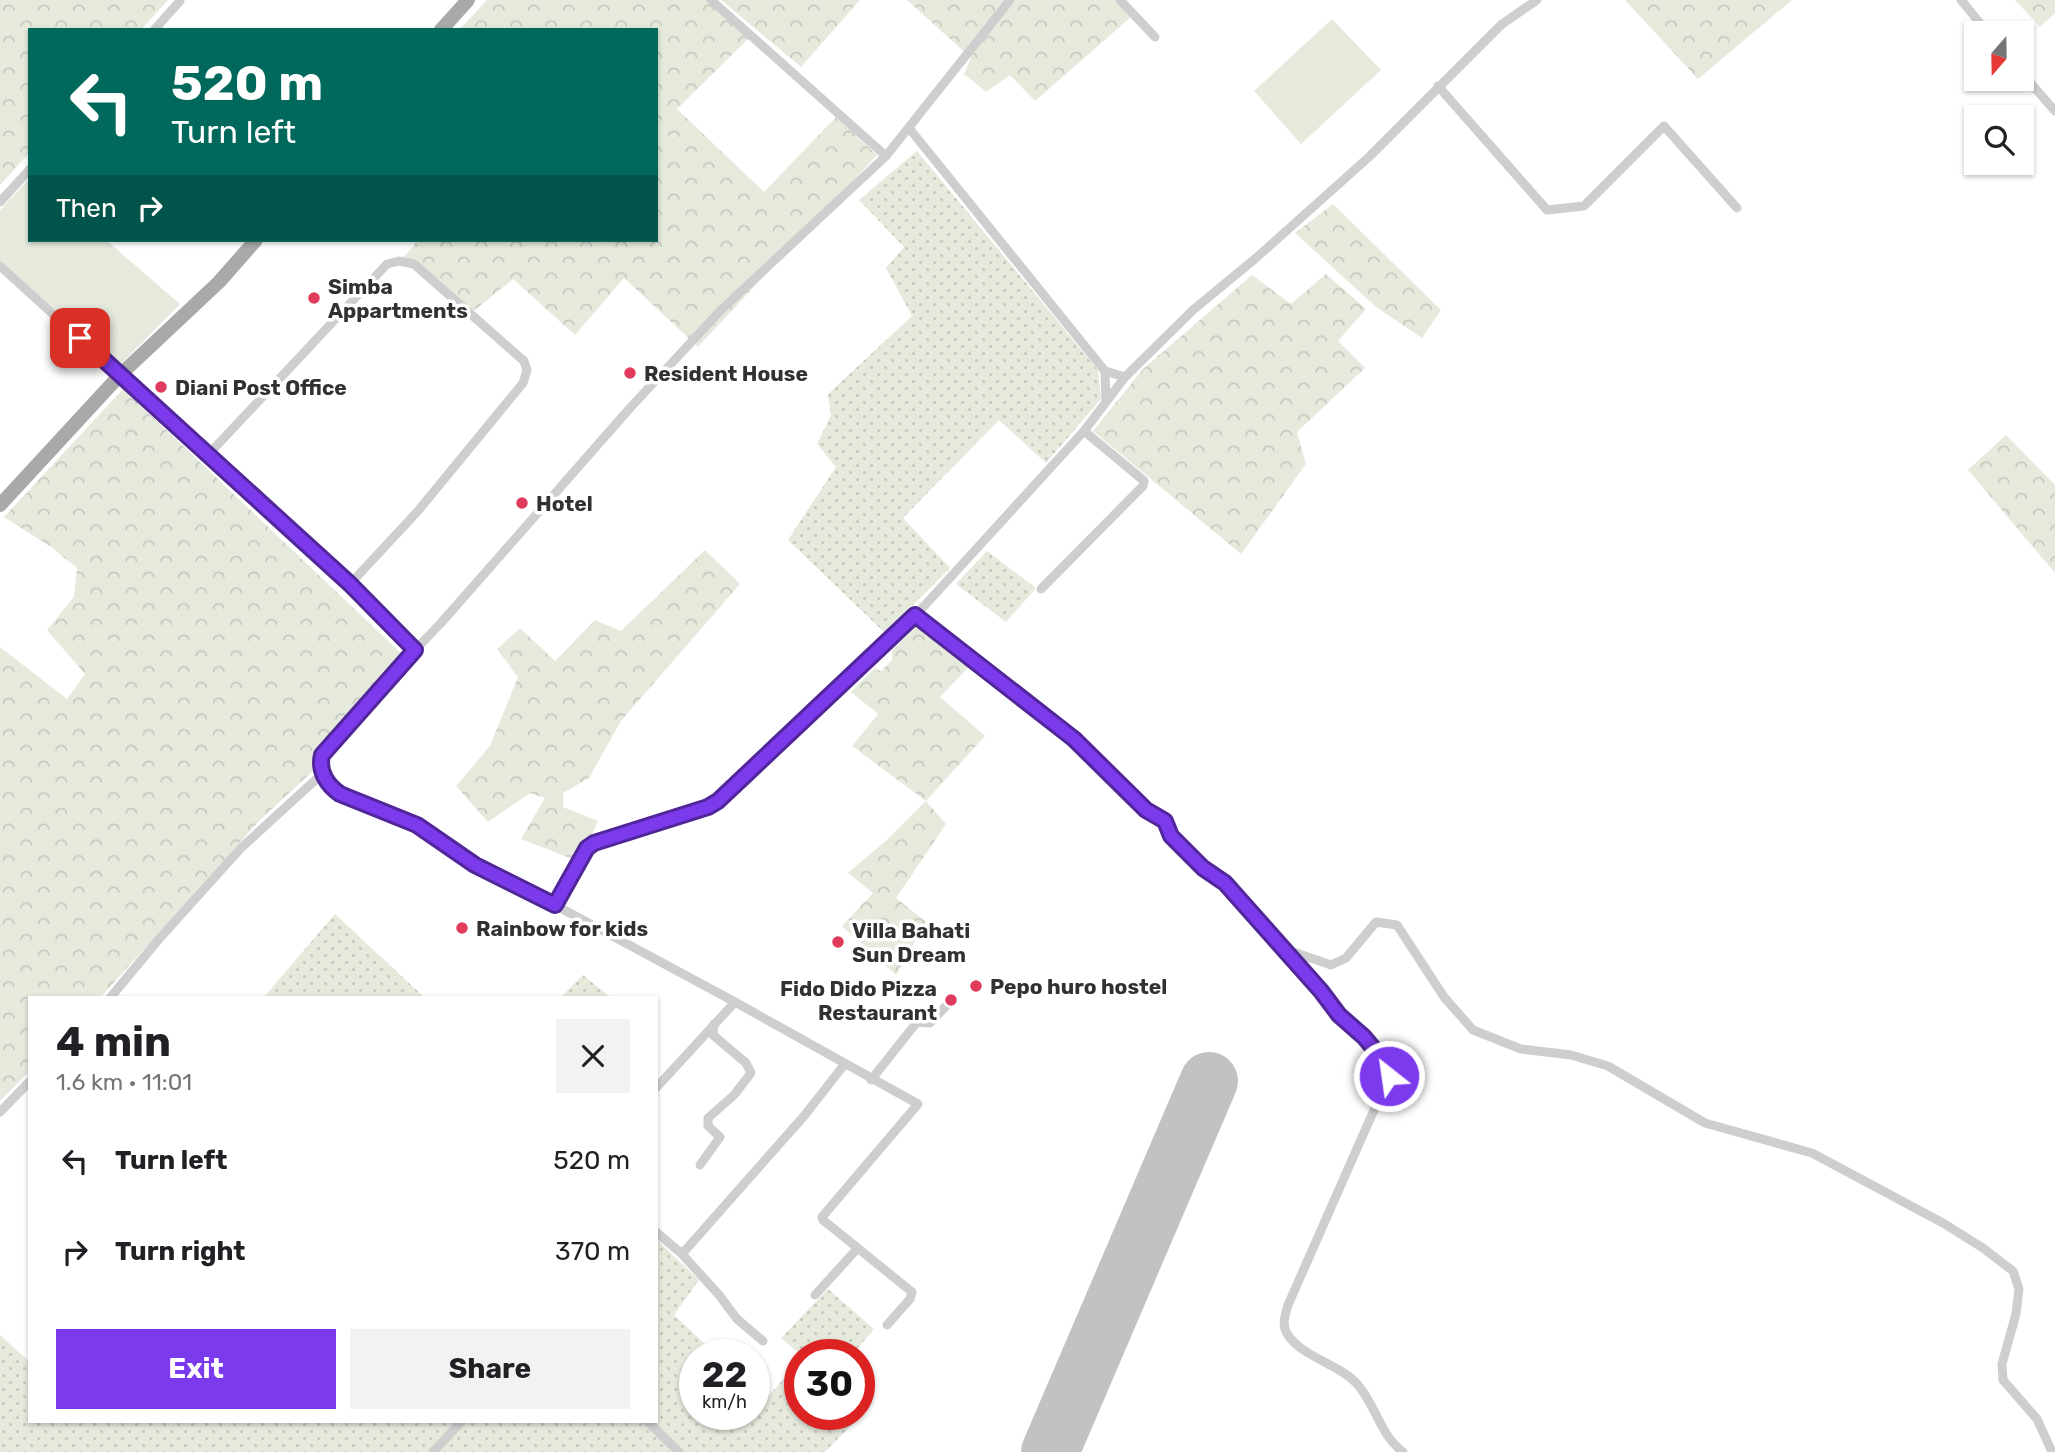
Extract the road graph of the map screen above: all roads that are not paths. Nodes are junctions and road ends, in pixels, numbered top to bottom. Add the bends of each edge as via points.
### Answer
1 (468, 0) edge
2 (711, 0) edge
3 (1010, 0) edge
4 (1120, 0) edge
5 (1537, 0) edge
6 (1961, 0) edge
7 (180, 1) edge
8 (1978, 21) edge
9 (156, 28) edge
10 (443, 28) edge
11 (1155, 37) dead end
12 (1438, 86) junction
13 (2034, 87) edge
14 (2055, 111) edge
15 (909, 128) junction
16 (886, 156) junction
17 (28, 171) edge
18 (0, 202) edge
19 (1737, 208) dead end
20 (254, 242) edge
21 (0, 265) edge
22 (1105, 371) junction
23 (120, 375) junction
24 (1125, 377) junction
25 (1106, 401) junction
26 (1084, 431) junction
27 (207, 456) junction
28 (0, 505) edge
29 (350, 584) junction
30 (1041, 589) dead end
31 (915, 615) junction
32 (415, 650) junction
33 (323, 773) junction
34 (555, 905) junction
35 (1282, 948) junction
36 (112, 996) edge
37 (735, 1002) junction
38 (947, 1005) dead end
39 (714, 1024) junction
40 (844, 1065) junction
41 (871, 1080) junction
42 (28, 1083) edge
43 (658, 1086) edge
44 (0, 1112) edge
45 (700, 1165) dead end
46 (658, 1234) edge
47 (857, 1248) junction
48 (682, 1254) junction
49 (815, 1295) dead end
50 (887, 1325) dead end
51 (761, 1339) edge
52 (460, 1423) edge
53 (649, 1423) edge
54 (433, 1452) edge
55 (679, 1452) edge
56 (1403, 1452) edge
57 (2052, 1452) edge

1 - 10 main road
2 - 16 street
3 - 15 street
4 - 11 street
5 - 12 street via 1502,24
6 - 8 street
7 - 9 street
12 - 19 street via 1547,210 1584,206 1664,126
12 - 24 street via 1370,156 1193,310
13 - 14 street
15 - 16 street
15 - 22 street
16 - 32 street via 720,311
17 - 18 street
20 - 23 main road via 219,282
21 - 23 street
22 - 24 street
22 - 25 street
23 - 27 street
23 - 28 main road
24 - 25 street
25 - 26 street
26 - 30 street via 1138,475 1143,486
26 - 31 street
27 - 29 street
27 - 29 street via 387,264 414,264 524,361 523,383 417,512
29 - 32 street
31 - 34 street via 718,801 587,848
31 - 35 street via 1074,739 1146,810 1165,821 1171,836 1225,883
32 - 33 street via 325,750
33 - 34 street via 340,794 417,825 475,865
33 - 36 street via 241,848
34 - 37 street
35 - 56 street via 1385,1062 1389,1076 1288,1305 1283,1326 1290,1338 1359,1386 1393,1445
35 - 57 street via 1331,965 1346,958 1376,922 1397,925 1444,997 1473,1030 1521,1049 1571,1055 1608,1066 1705,1123 1812,1153 1983,1248 2013,1271 2019,1289 2002,1364 2003,1380 2037,1419
37 - 39 street
37 - 40 street
38 - 41 street via 930,1023 918,1022
39 - 43 street
39 - 45 street via 713,1035 746,1063 751,1073 708,1118 708,1126 720,1137
40 - 41 street
40 - 48 street
41 - 47 street via 918,1104 822,1215
42 - 44 street
46 - 48 street
47 - 49 street
47 - 50 street via 912,1292
48 - 51 street via 737,1319
52 - 54 street
53 - 55 street

